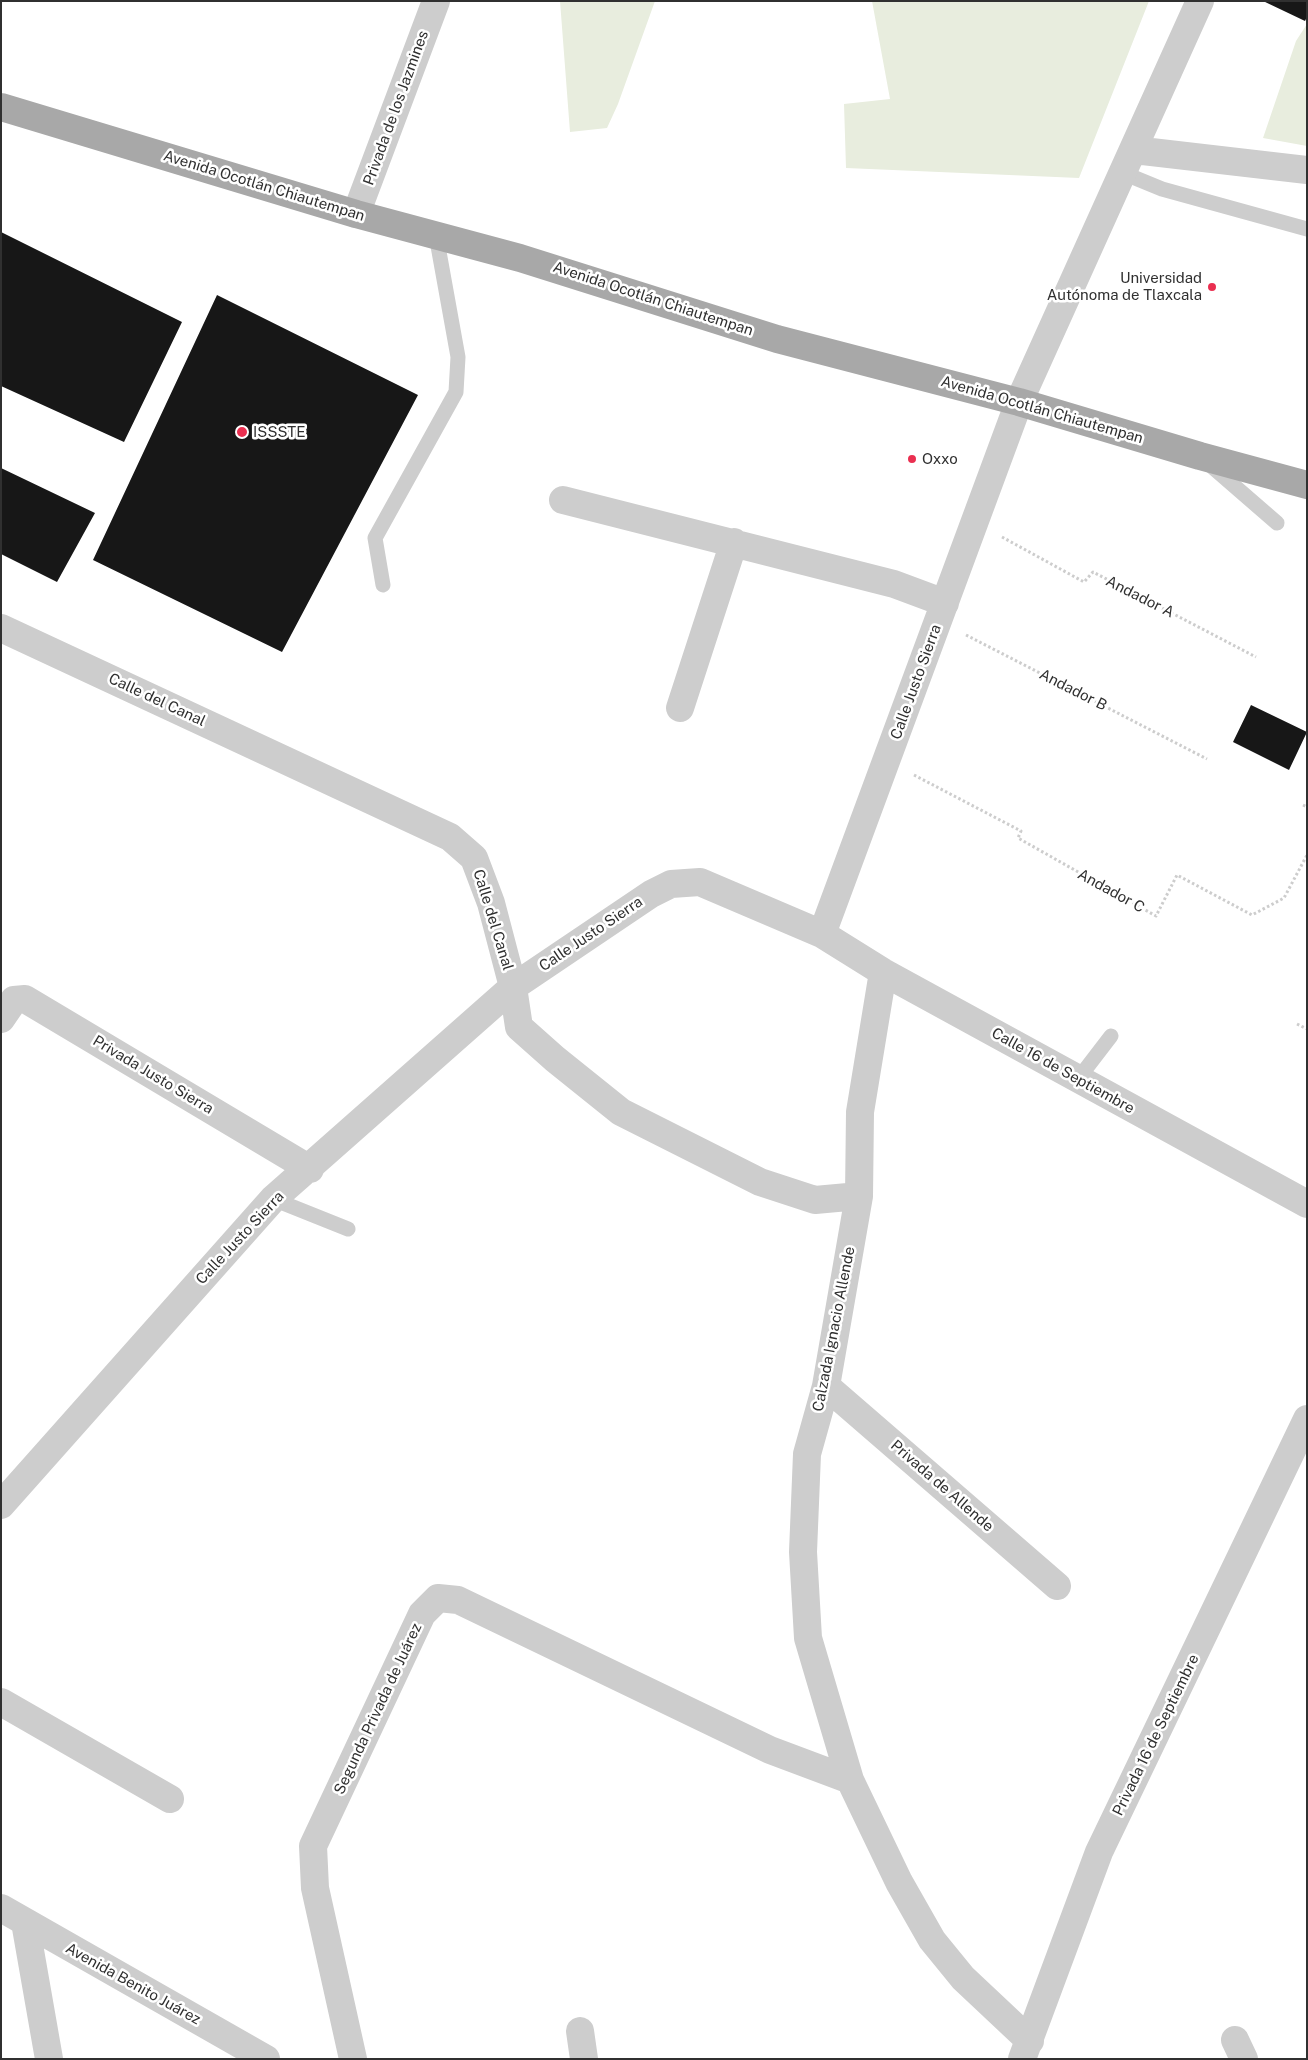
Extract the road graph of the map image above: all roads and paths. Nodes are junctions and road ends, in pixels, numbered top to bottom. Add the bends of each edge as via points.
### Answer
1 (436, 1) edge
2 (1200, 1) edge
3 (1, 107) edge
4 (1128, 161) junction
5 (1307, 170) edge
6 (356, 214) junction
7 (1307, 229) edge
8 (436, 236) junction
9 (1019, 402) junction
10 (1200, 456) junction
11 (1307, 485) edge
12 (562, 500) dead end
13 (975, 523) junction
14 (1277, 523) dead end
15 (734, 542) junction
16 (383, 585) dead end
17 (942, 613) junction
18 (1, 628) edge
19 (1256, 657) dead end
20 (680, 708) dead end
21 (1207, 759) dead end
22 (886, 761) junction
23 (1307, 855) edge
24 (822, 934) junction
25 (883, 972) junction
26 (513, 987) junction
27 (1, 1019) edge
28 (1297, 1024) dead end
29 (1307, 1029) edge
30 (1110, 1036) dead end
31 (1078, 1079) junction
32 (310, 1169) junction
33 (859, 1196) junction
34 (273, 1199) junction
35 (1307, 1204) edge
36 (348, 1229) dead end
37 (826, 1386) junction
38 (1307, 1419) edge
39 (1, 1505) edge
40 (1057, 1586) dead end
41 (1, 1702) edge
42 (850, 1780) junction
43 (170, 1798) dead end
44 (1, 1908) edge
45 (25, 1922) junction
46 (580, 2031) dead end
47 (1026, 2050) edge
48 (49, 2059) edge
49 (266, 2059) edge
50 (352, 2059) edge
51 (584, 2059) edge

1 - 6 street, Privada de los Jazmines
2 - 4 street, Calle Justo Sierra
3 - 6 main road, Avenida Ocotlán Chiautempan
4 - 5 street
4 - 7 lane via 1162,189
4 - 9 street, Calle Justo Sierra
6 - 8 main road, Avenida Ocotlán Chiautempan
8 - 9 main road, Avenida Ocotlán Chiautempan via 597,281 777,338
8 - 16 lane via 458,357 456,392 375,538
9 - 10 main road, Avenida Ocotlán Chiautempan
9 - 13 street, Calle Justo Sierra
10 - 11 main road, Avenida Ocotlán Chiautempan
10 - 14 lane
12 - 15 street
13 - 17 street, Calle Justo Sierra
13 - 19 path, Andador A via 1084,582 1093,572
15 - 17 street via 894,584
15 - 20 street
17 - 21 path, Andador B
17 - 22 street, Calle Justo Sierra
18 - 26 street, Calle del Canal via 450,836 474,858 491,903
22 - 23 path, Andador C via 1021,831 1018,838 1156,916 1177,875 1252,915 1284,898
22 - 24 street, Calle Justo Sierra
24 - 25 street, Calle 16 de Septiembre
24 - 26 street, Calle Justo Sierra via 700,882 671,884 651,894
25 - 31 street, Calle 16 de Septiembre
25 - 33 street, Calzada Ignacio Allende via 860,1112
26 - 32 street, Calle Justo Sierra
26 - 33 street, Calle del Canal via 519,1027 621,1112 760,1182 815,1200
27 - 32 street, Privada Justo Sierra via 14,1000 25,999
28 - 29 path
30 - 31 lane
31 - 35 street, Calle 16 de Septiembre
32 - 34 street, Calle Justo Sierra
33 - 37 street, Calzada Ignacio Allende
34 - 36 lane
34 - 39 street, Calle Justo Sierra
37 - 40 street, Privada de Allende
37 - 42 street, Calzada Ignacio Allende via 808,1454 803,1552 808,1638
38 - 47 street, Privada 16 de Septiembre via 1099,1852
41 - 43 street
42 - 47 street, Calzada Ignacio Allende via 899,1882 932,1940
42 - 50 street, Segunda Privada de Juárez via 770,1750 458,1600 438,1598 422,1614 313,1846 315,1888
44 - 45 street, Avenida Benito Juárez
45 - 48 street
45 - 49 street, Avenida Benito Juárez
46 - 51 street

